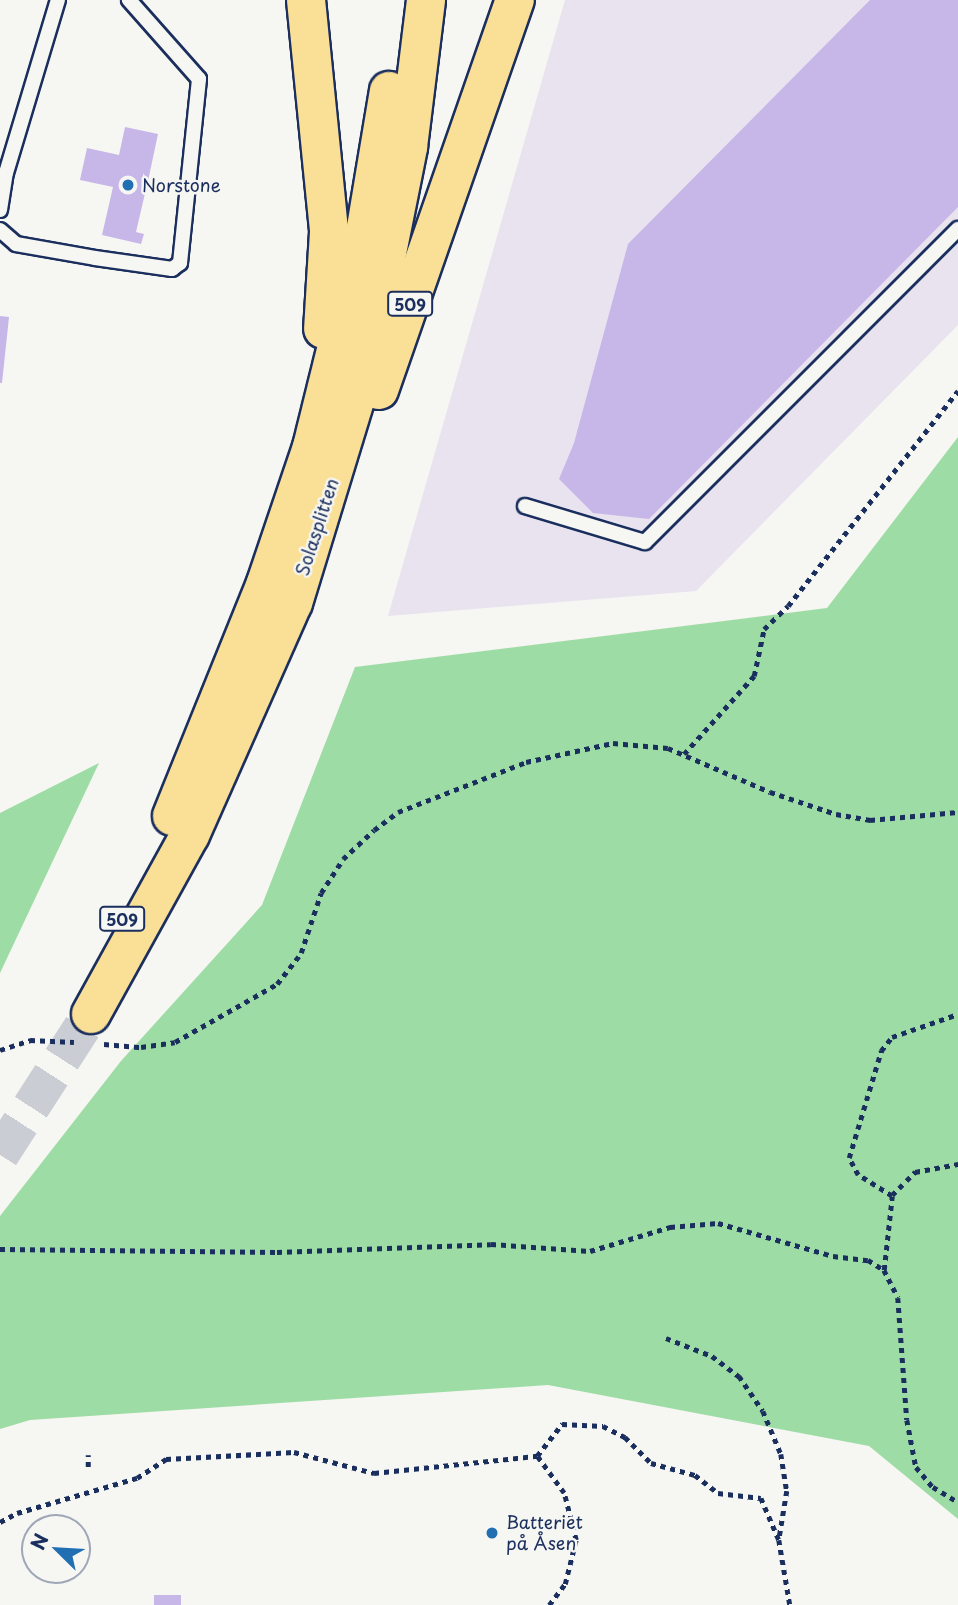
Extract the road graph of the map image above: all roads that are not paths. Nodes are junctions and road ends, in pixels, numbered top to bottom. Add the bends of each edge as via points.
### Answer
1 (58, 0) edge
2 (129, 0) edge
3 (306, 0) edge
4 (400, 0) edge
5 (426, 0) edge
6 (515, 0) edge
7 (0, 210) edge
8 (958, 229) edge
9 (0, 230) edge
10 (526, 506) dead end
11 (280, 593) junction
12 (83, 1027) tunnel mouth

1 - 7 lane via 6,173
2 - 9 lane via 198,79 180,262 172,269 16,244
3 - 11 highway, 509 via 324,144 327,298
4 - 11 highway, Solasplitten / 509 via 382,142 334,371
5 - 11 highway, Solasplitten / 509 via 408,147 362,378
6 - 11 highway, 509 via 354,464
8 - 10 lane via 645,542
11 - 12 highway, Solasplitten / 509 via 190,835

